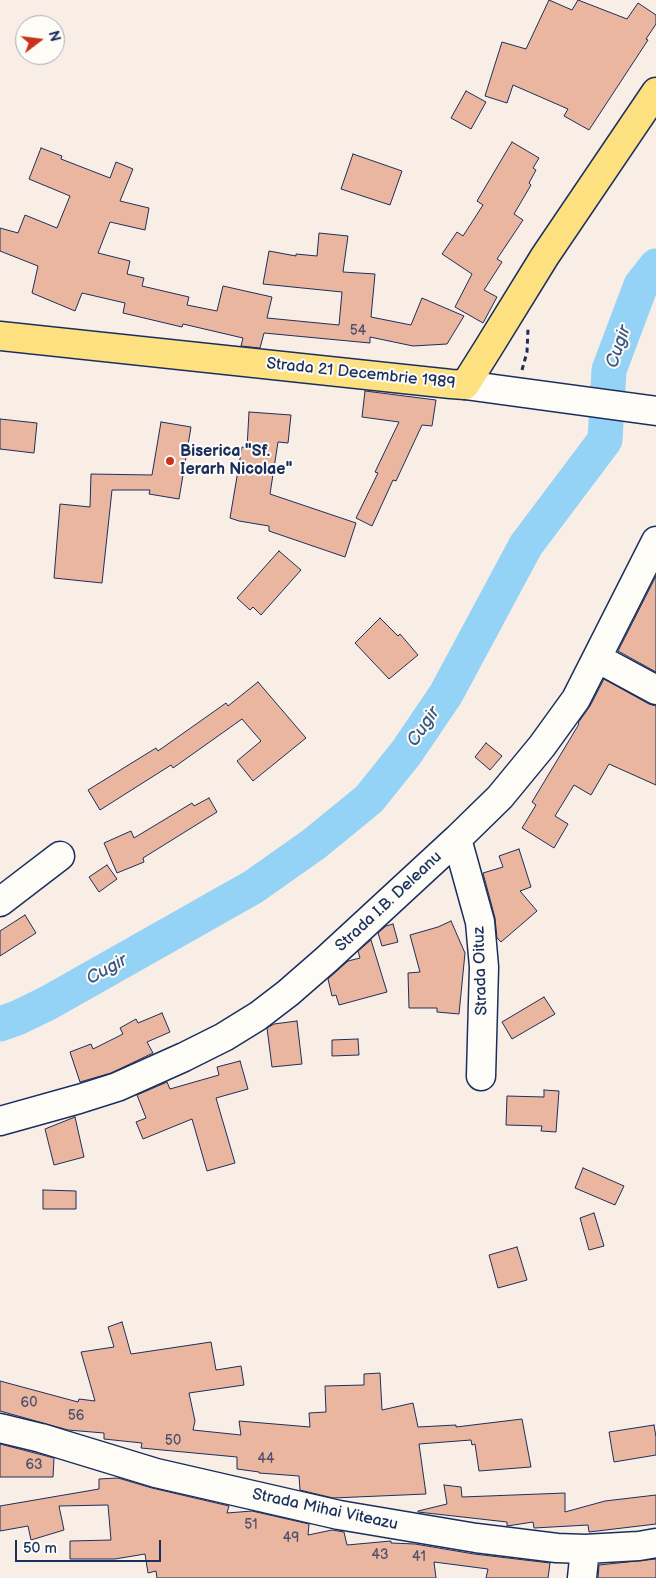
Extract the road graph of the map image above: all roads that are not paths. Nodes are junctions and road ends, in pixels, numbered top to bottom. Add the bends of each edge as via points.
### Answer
1 (656, 92) edge
2 (0, 336) edge
3 (464, 384) junction
4 (656, 411) edge
5 (656, 541) edge
6 (597, 658) junction
7 (656, 690) edge
8 (457, 840) junction
9 (60, 856) dead end
10 (0, 902) edge
11 (481, 1076) dead end
12 (0, 1121) edge
13 (0, 1428) edge
14 (656, 1543) edge
15 (585, 1549) junction
16 (582, 1578) edge

1 - 3 main road, Strada 21 Decembrie 1989 via 544,256
2 - 3 main road, Strada 21 Decembrie 1989
3 - 4 street
5 - 6 street, Strada I.B. Deleanu
6 - 7 street
6 - 8 street, Strada I.B. Deleanu via 576,699 542,746
8 - 11 street, Strada Oituz via 480,922 484,967
8 - 12 street, Strada I.B. Deleanu via 288,993 224,1037 117,1087
9 - 10 street
13 - 15 street, Strada Mihai Viteazu via 156,1473 339,1515 476,1538
14 - 15 street, Strada Mihai Viteazu
15 - 16 street

